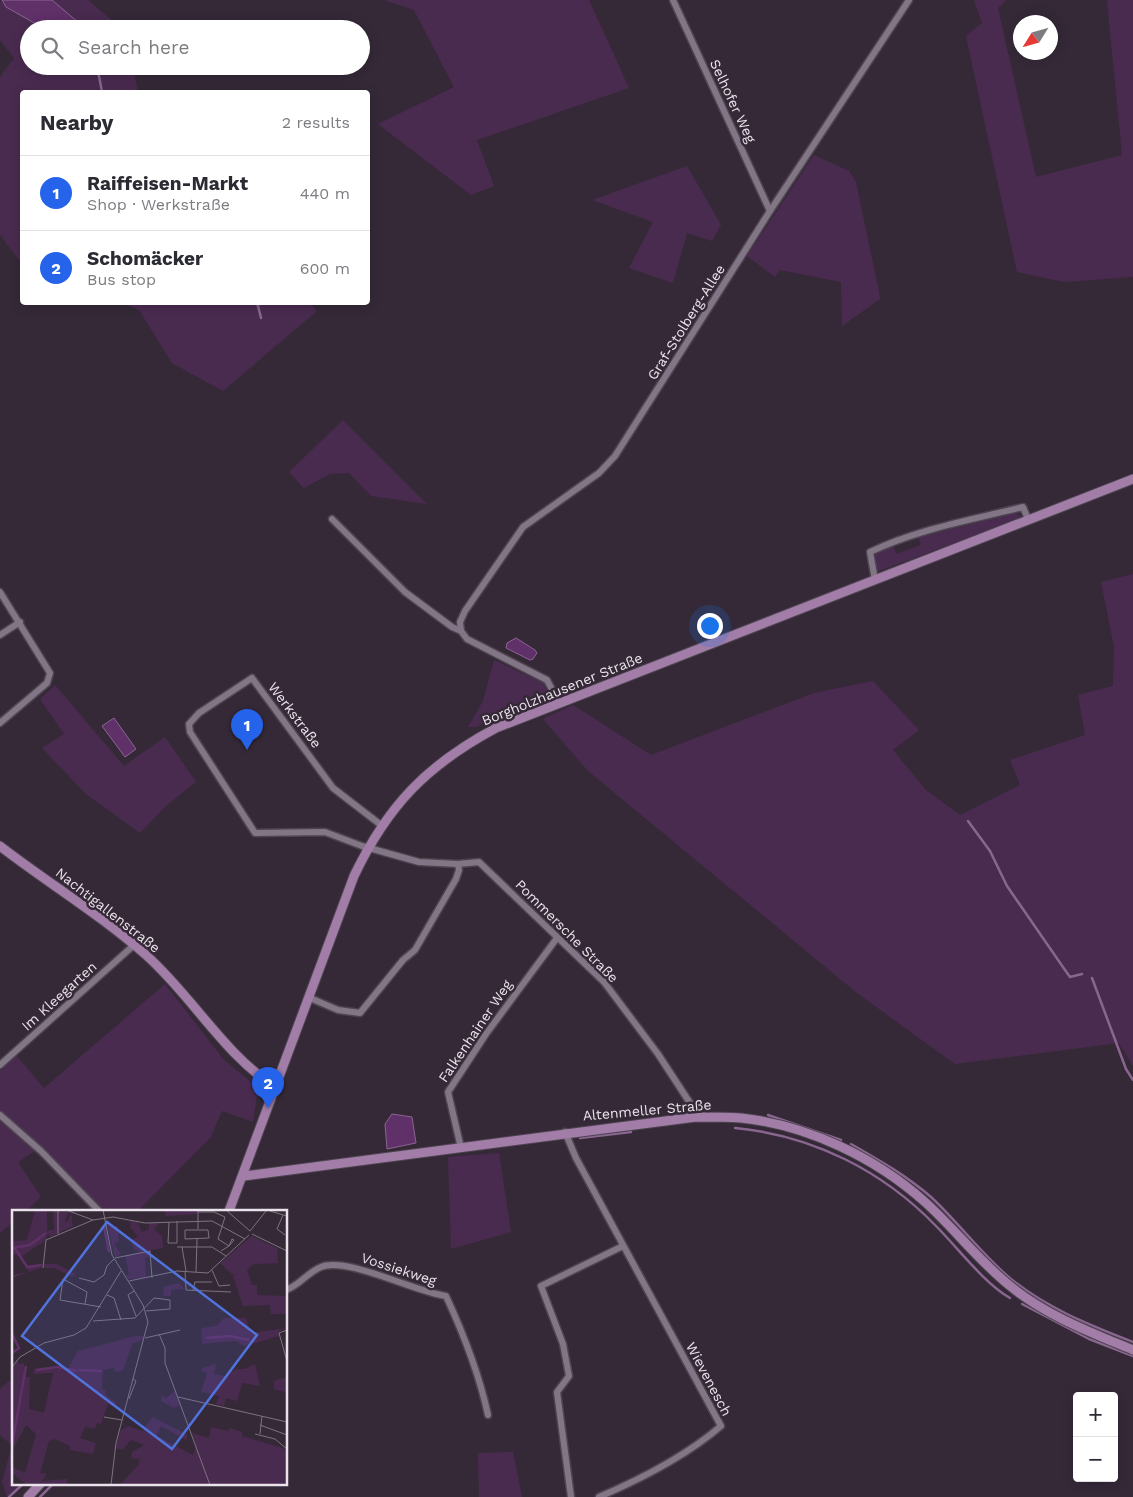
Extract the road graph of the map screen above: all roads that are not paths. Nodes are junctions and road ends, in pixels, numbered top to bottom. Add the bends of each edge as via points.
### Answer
1 (674, 0) edge
2 (909, 0) edge
3 (770, 212) junction
4 (1133, 479) edge
5 (332, 519) dead end
6 (1028, 519) junction
7 (874, 580) junction
8 (0, 592) edge
9 (20, 622) junction
10 (461, 631) junction
11 (0, 635) edge
12 (559, 703) junction
13 (0, 723) edge
14 (381, 825) junction
15 (255, 833) joint
16 (0, 846) edge
17 (367, 848) junction
18 (458, 864) junction
19 (557, 938) junction
20 (134, 946) junction
21 (310, 998) junction
22 (0, 1065) edge
23 (276, 1088) junction
24 (0, 1115) edge
25 (696, 1117) junction
26 (565, 1132) junction
27 (461, 1148) junction
28 (244, 1176) junction
29 (98, 1210) edge
30 (230, 1210) edge
31 (623, 1246) junction
32 (288, 1289) edge
33 (1133, 1350) edge
34 (488, 1415) dead end
35 (40, 1484) edge
36 (28, 1497) edge
37 (570, 1497) edge
38 (599, 1497) edge

1 - 3 street, Selhofer Weg
2 - 3 street, Graf-Stolberg-Allee
3 - 10 street, Graf-Stolberg-Allee via 615,456 599,473 523,527 465,611 460,622
4 - 6 street, Borgholzhausener Straße
5 - 10 street via 405,592
6 - 7 street, Borgholzhausener Straße
6 - 7 street via 1023,507 922,531 884,545 870,552
7 - 12 street, Borgholzhausener Straße
8 - 9 street
9 - 11 street
9 - 13 street via 50,673 47,682
10 - 12 street via 474,644 548,680
12 - 14 street, Borgholzhausener Straße via 496,728 455,751 424,776
14 - 15 street, Werkstraße via 333,788 252,678 199,713 190,724 190,732
14 - 17 street, Borgholzhausener Straße
15 - 17 street, Pommersche Straße via 325,832
16 - 20 street, Nachtigallenstraße
17 - 18 street, Pommersche Straße via 419,862
17 - 21 street, Borgholzhausener Straße
18 - 19 street, Pommersche Straße via 479,862
18 - 21 street via 456,879 415,950 402,960 360,1014 338,1010
19 - 25 street, Pommersche Straße via 615,996 658,1054
19 - 27 street, Falkenhainer Weg via 448,1092
20 - 22 street, Im Kleegarten
20 - 23 street, Nachtigallenstraße via 166,976 228,1049
21 - 23 street, Borgholzhausener Straße
23 - 28 street, Borgholzhausener Straße
24 - 29 street via 41,1151
25 - 26 street, Altenmeller Straße
25 - 33 street, Altenmeller Straße via 743,1118 778,1125 819,1137 880,1167 926,1203 1008,1285 1069,1323
26 - 27 street, Altenmeller Straße
26 - 31 street, Wievenesch
27 - 28 street, Altenmeller Straße
28 - 30 street, Borgholzhausener Straße
31 - 37 street via 541,1286 563,1344 569,1376 557,1392
31 - 38 street, Wievenesch via 721,1426 654,1470
32 - 34 street, Vossiekweg via 330,1264 362,1270 446,1296 469,1346
35 - 36 street

